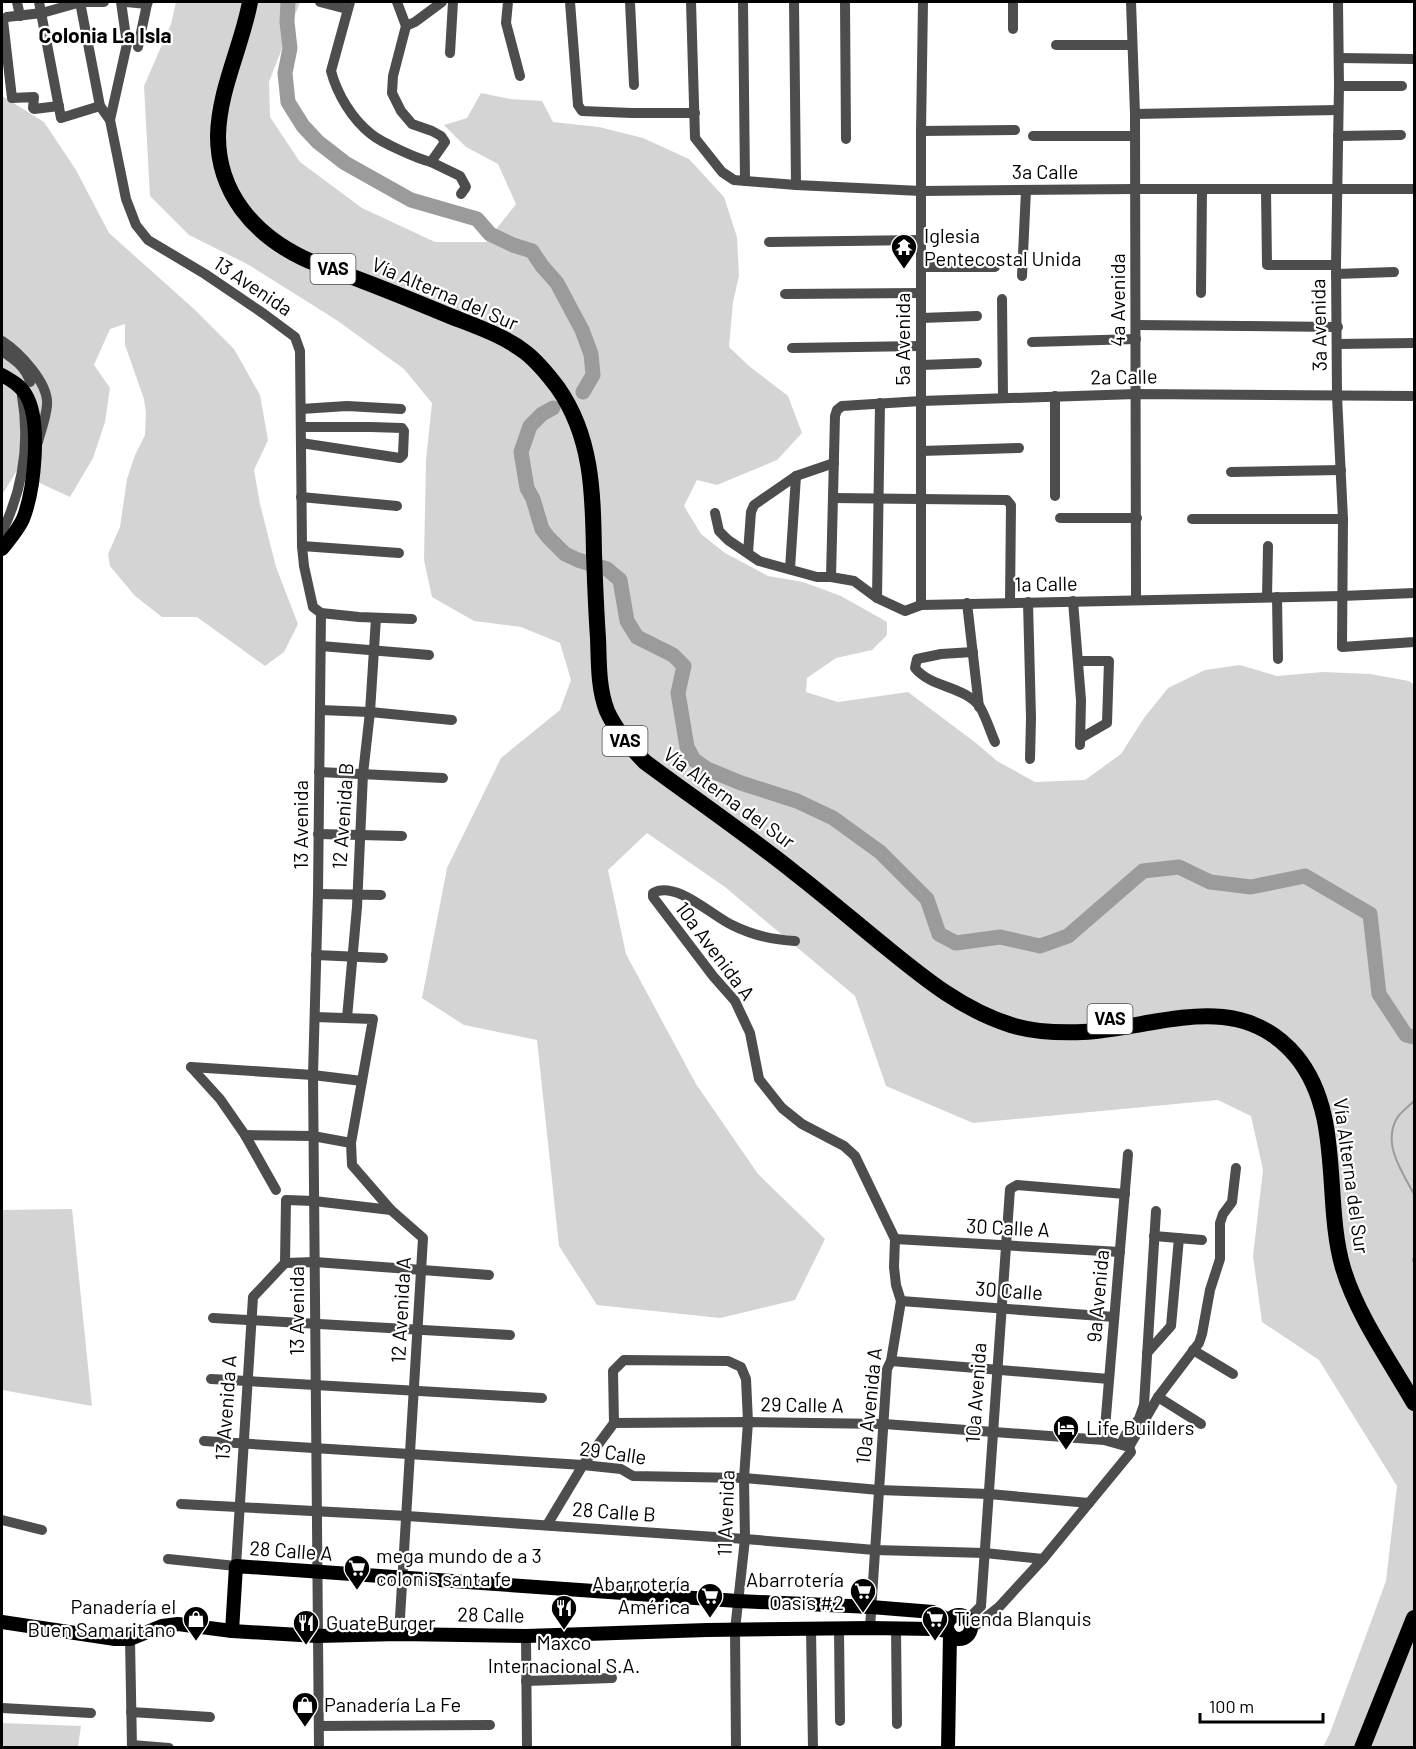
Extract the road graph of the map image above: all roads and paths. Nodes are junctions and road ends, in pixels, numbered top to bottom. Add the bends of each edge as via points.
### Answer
1 (17, 2) edge
2 (80, 2) edge
3 (104, 2) edge
4 (124, 2) edge
5 (320, 2) edge
6 (397, 2) edge
7 (442, 2) edge
8 (453, 2) edge
9 (508, 2) edge
10 (570, 2) edge
11 (630, 2) edge
12 (692, 2) edge
13 (743, 2) edge
14 (794, 2) edge
15 (845, 2) edge
16 (923, 2) edge
17 (1013, 2) edge
18 (1131, 2) edge
19 (1338, 2) edge
20 (148, 3) edge
21 (254, 4) edge
22 (349, 5) edge
23 (41, 7) edge
24 (20, 16) junction
25 (406, 26) junction
26 (1013, 29) dead end
27 (1056, 45) dead end
28 (1132, 45) junction
29 (138, 47) dead end
30 (450, 53) dead end
31 (1339, 58) junction
32 (1414, 59) edge
33 (520, 76) dead end
34 (634, 85) dead end
35 (1339, 86) junction
36 (1402, 87) dead end
37 (59, 106) junction
38 (100, 106) junction
39 (1338, 110) junction
40 (695, 112) junction
41 (1135, 114) junction
42 (111, 120) junction
43 (1015, 130) dead end
44 (921, 131) junction
45 (1401, 135) dead end
46 (1033, 136) dead end
47 (1135, 136) junction
48 (1338, 136) junction
49 (846, 139) dead end
50 (431, 162) junction
51 (745, 181) junction
52 (796, 185) junction
53 (1135, 189) junction
54 (1338, 189) junction
55 (1414, 189) edge
56 (1026, 190) junction
57 (1202, 190) junction
58 (1266, 190) junction
59 (921, 191) junction
60 (461, 194) dead end
61 (921, 240) junction
62 (769, 242) dead end
63 (921, 267) junction
64 (995, 267) dead end
65 (1336, 269) junction
66 (1394, 272) dead end
67 (1022, 276) dead end
68 (921, 293) junction
69 (1201, 293) dead end
70 (785, 294) dead end
71 (1002, 299) dead end
72 (977, 316) dead end
73 (921, 318) junction
74 (1136, 325) junction
75 (1338, 327) junction
76 (1136, 339) junction
77 (2, 341) edge
78 (1032, 342) dead end
79 (1414, 343) edge
80 (1338, 344) junction
81 (921, 346) junction
82 (792, 348) dead end
83 (2, 351) edge
84 (978, 363) dead end
85 (921, 365) junction
86 (2, 375) edge
87 (30, 382) dead end
88 (43, 389) junction
89 (1136, 394) junction
90 (1054, 396) junction
91 (1337, 396) junction
92 (1414, 396) edge
93 (1003, 398) junction
94 (25, 399) junction
95 (921, 401) junction
96 (880, 403) junction
97 (301, 409) junction
98 (401, 410) dead end
99 (301, 427) junction
100 (301, 443) junction
101 (1019, 448) dead end
102 (35, 451) junction
103 (921, 451) junction
104 (834, 464) junction
105 (1341, 470) junction
106 (1231, 472) dead end
107 (796, 476) junction
108 (1055, 496) dead end
109 (301, 497) junction
110 (833, 498) junction
111 (921, 498) junction
112 (879, 499) junction
113 (397, 506) dead end
114 (715, 513) dead end
115 (1060, 518) dead end
116 (1137, 518) junction
117 (1192, 519) dead end
118 (1343, 519) junction
119 (2, 531) edge
120 (302, 546) junction
121 (1268, 546) dead end
122 (2, 549) edge
123 (399, 553) dead end
124 (748, 553) junction
125 (790, 569) junction
126 (831, 577) junction
127 (1414, 593) edge
128 (1342, 596) junction
129 (1272, 597) junction
130 (878, 598) junction
131 (1136, 599) junction
132 (1073, 601) junction
133 (1010, 602) junction
134 (1028, 602) junction
135 (967, 603) junction
136 (921, 605) junction
137 (321, 613) junction
138 (376, 618) junction
139 (412, 619) dead end
140 (1414, 642) edge
141 (321, 646) junction
142 (374, 651) junction
143 (973, 652) junction
144 (429, 655) dead end
145 (1278, 659) dead end
146 (1079, 662) junction
147 (979, 707) junction
148 (320, 710) junction
149 (370, 712) junction
150 (452, 720) dead end
151 (995, 742) dead end
152 (1030, 759) dead end
153 (319, 772) junction
154 (363, 774) junction
155 (443, 778) dead end
156 (318, 834) junction
157 (360, 835) junction
158 (402, 836) dead end
159 (318, 894) junction
160 (356, 895) junction
161 (381, 895) dead end
162 (795, 941) dead end
163 (316, 955) junction
164 (353, 957) junction
165 (383, 958) dead end
166 (315, 1017) junction
167 (347, 1018) junction
168 (313, 1075) junction
169 (362, 1081) junction
170 (245, 1135) junction
171 (313, 1136) junction
172 (351, 1143) junction
173 (1128, 1154) dead end
174 (1236, 1168) dead end
175 (276, 1190) dead end
176 (1125, 1194) junction
177 (314, 1201) junction
178 (391, 1210) junction
179 (1156, 1211) dead end
180 (1155, 1236) junction
181 (1179, 1238) junction
182 (895, 1239) junction
183 (1202, 1240) dead end
184 (1006, 1246) junction
185 (1120, 1252) junction
186 (285, 1263) junction
187 (315, 1263) junction
188 (422, 1270) junction
189 (489, 1275) dead end
190 (901, 1301) junction
191 (1002, 1309) junction
192 (1114, 1317) junction
193 (213, 1318) dead end
194 (251, 1321) junction
195 (314, 1325) junction
196 (418, 1330) junction
197 (510, 1335) dead end
198 (1193, 1350) junction
199 (1147, 1353) junction
200 (1392, 1355) junction
201 (891, 1361) junction
202 (997, 1370) junction
203 (1233, 1374) dead end
204 (211, 1379) dead end
205 (1109, 1379) junction
206 (247, 1381) junction
207 (1414, 1384) edge
208 (316, 1385) junction
209 (414, 1391) junction
210 (1158, 1396) junction
211 (542, 1398) dead end
212 (1414, 1403) edge
213 (748, 1422) junction
214 (614, 1424) junction
215 (884, 1424) junction
216 (1201, 1424) dead end
217 (993, 1431) junction
218 (1104, 1440) junction
219 (204, 1441) dead end
220 (243, 1443) junction
221 (1127, 1447) junction
222 (316, 1449) junction
223 (410, 1455) junction
224 (583, 1465) junction
225 (744, 1478) junction
226 (879, 1490) junction
227 (989, 1494) junction
228 (1089, 1503) junction
229 (181, 1504) dead end
230 (239, 1507) junction
231 (316, 1511) junction
232 (407, 1516) junction
233 (2, 1520) edge
234 (547, 1525) junction
235 (42, 1530) dead end
236 (745, 1539) junction
237 (875, 1550) junction
238 (985, 1553) junction
239 (168, 1559) dead end
240 (1043, 1559) junction
241 (236, 1566) junction
242 (318, 1573) junction
243 (403, 1578) junction
244 (738, 1601) junction
245 (981, 1606) junction
246 (871, 1607) junction
247 (987, 1616) junction
248 (1414, 1620) edge
249 (2, 1622) edge
250 (970, 1624) junction
251 (870, 1628) junction
252 (896, 1628) junction
253 (735, 1630) junction
254 (811, 1630) junction
255 (839, 1630) junction
256 (232, 1631) junction
257 (952, 1631) junction
258 (399, 1634) junction
259 (317, 1636) junction
260 (526, 1636) junction
261 (130, 1639) junction
262 (1414, 1641) edge
263 (612, 1678) dead end
264 (526, 1682) junction
265 (2, 1708) edge
266 (131, 1712) junction
267 (91, 1713) dead end
268 (210, 1717) dead end
269 (840, 1721) dead end
270 (897, 1724) dead end
271 (490, 1725) dead end
272 (319, 1726) junction
273 (132, 1746) edge
274 (170, 1748) edge
275 (319, 1748) edge
276 (526, 1748) edge
277 (736, 1748) edge
278 (813, 1748) edge
279 (948, 1748) edge
280 (1362, 1748) edge
281 (1371, 1748) edge

1 - 24 street
2 - 3 street
2 - 23 street
2 - 38 street, 13 Avenida
4 - 20 street
4 - 42 street via 127,44
5 - 22 street
6 - 25 street
7 - 25 street
8 - 30 street
9 - 33 street via 506,23
10 - 40 street via 578,105 582,111
11 - 34 street
12 - 40 street
13 - 51 street
14 - 52 street
15 - 49 street
16 - 44 street, 5a Avenida
17 - 26 street
18 - 28 street, 4a Avenida
19 - 31 street, 3a Avenida
20 - 29 street
21 - 200 highway, Vía Alterna del Sur / VAS via 231,88 230,120 233,176 259,215 306,250 374,274 514,334 532,346 551,371 569,386 584,427 590,471 599,550 604,675 638,740 682,783 801,865 938,976 997,1011 1035,1020 1086,1023 1213,1005 1249,1011 1288,1034 1313,1063 1332,1108 1348,1267
22 - 50 street via 331,71 350,112 372,134
23 - 24 street
23 - 37 street
24 - 37 street via 6,17 3,23 12,98 34,97 34,109
25 - 50 street via 392,93 412,124 432,131 445,142
27 - 28 street
28 - 41 street, 4a Avenida
31 - 32 street
31 - 35 street, 3a Avenida
35 - 36 street
35 - 39 street, 3a Avenida
37 - 38 street via 61,118
38 - 42 street, 13 Avenida
39 - 41 street
39 - 48 street, 3a Avenida
40 - 51 street, 3a Calle via 695,138 722,172 734,180
41 - 47 street, 4a Avenida
42 - 97 street, 13 Avenida via 126,199 136,225 147,240 205,274 295,337 300,351
43 - 44 street
44 - 59 street, 5a Avenida
45 - 48 street
46 - 47 street
47 - 53 street, 4a Avenida
48 - 54 street, 3a Avenida
50 - 60 street via 460,176 466,187
51 - 52 street, 3a Calle
52 - 59 street, 3a Calle
53 - 56 street, 3a Calle
53 - 57 street, 3a Calle
53 - 74 street, 4a Avenida
54 - 55 street, 3a Calle
54 - 58 street, 3a Calle
54 - 65 street, 3a Avenida
56 - 59 street, 3a Calle
56 - 67 street
57 - 58 street, 3a Calle
57 - 69 street
58 - 65 street via 1267,265
59 - 61 street, 5a Avenida
61 - 62 street
61 - 63 street, 5a Avenida
63 - 64 street
63 - 68 street, 5a Avenida
65 - 66 street
65 - 75 street, 3a Avenida
68 - 70 street
68 - 73 street, 5a Avenida
71 - 93 street
72 - 73 street
73 - 81 street, 5a Avenida
74 - 75 street
74 - 76 street, 4a Avenida
75 - 80 street, 3a Avenida
76 - 78 street
76 - 89 street, 4a Avenida
77 - 88 street via 27,364
79 - 80 street
80 - 91 street, 3a Avenida
81 - 82 street
81 - 85 street, 5a Avenida
83 - 87 street via 27,373
84 - 85 street
85 - 95 street, 5a Avenida
86 - 94 main road via 26,394
88 - 94 street via 39,396
88 - 102 street via 48,402
89 - 90 street, 2a Calle
89 - 91 street, 2a Calle
89 - 116 street, 4a Avenida
90 - 93 street, 2a Calle
90 - 108 street
91 - 92 street, 2a Calle
91 - 105 street, 3a Avenida
93 - 95 street, 2a Calle
94 - 102 main road via 33,417
94 - 119 street via 25,451 19,485
95 - 96 street, 2a Calle
95 - 103 street, 5a Avenida
96 - 104 street, 2a Calle via 842,406 837,410
96 - 112 street
97 - 98 street via 347,406
97 - 99 street, 13 Avenida
99 - 100 street, 13 Avenida
99 - 100 street via 404,431 400,458
100 - 109 street, 13 Avenida
101 - 103 street
102 - 122 main road via 32,485 22,520
103 - 111 street, 5a Avenida
104 - 107 street
104 - 110 street
105 - 106 street
105 - 118 street, 3a Avenida
107 - 124 street via 754,505
107 - 125 street
109 - 113 street
109 - 120 street, 13 Avenida
110 - 112 street
110 - 126 street
111 - 112 street
111 - 133 street via 1007,500 1011,505
111 - 136 street, 5a Avenida
112 - 130 street
114 - 124 street, 1a Calle via 719,531
115 - 116 street
116 - 131 street, 4a Avenida
117 - 118 street
118 - 128 street, 3a Avenida
120 - 123 street
120 - 137 street, 13 Avenida via 314,607
121 - 129 street
124 - 125 street, 1a Calle via 759,561
125 - 126 street, 1a Calle
126 - 130 street, 1a Calle via 855,581
127 - 128 street, 1a Calle
128 - 129 street, 1a Calle
128 - 140 street, 3a Avenida via 1342,647
129 - 131 street, 1a Calle
129 - 145 street
130 - 136 street, 1a Calle via 905,611
131 - 132 street, 1a Calle
132 - 134 street, 1a Calle
132 - 146 street
133 - 134 street, 1a Calle
133 - 135 street, 1a Calle
134 - 152 street
135 - 136 street, 1a Calle
135 - 143 street
137 - 138 street
137 - 141 street, 13 Avenida
138 - 139 street
138 - 142 street, 12 Avenida B
141 - 142 street
141 - 148 street, 13 Avenida
142 - 144 street
142 - 149 street, 12 Avenida B
143 - 147 street
143 - 147 street via 917,659 915,668 934,682 969,697
146 - 146 street via 1081,741 1107,723 1109,661
147 - 151 street
148 - 149 street
148 - 153 street, 13 Avenida
149 - 150 street
149 - 154 street, 12 Avenida B
153 - 154 street
153 - 156 street, 13 Avenida
154 - 155 street
154 - 157 street, 12 Avenida B
156 - 157 street
156 - 159 street, 13 Avenida
157 - 158 street
157 - 160 street, 12 Avenida B
159 - 160 street
159 - 163 street, 13 Avenida
160 - 161 street
160 - 164 street, 12 Avenida B
162 - 182 street, 10a Avenida A via 763,938 671,891 653,893 735,1001 750,1033 759,1079 782,1108 855,1156
163 - 164 street
163 - 166 street, 13 Avenida
164 - 165 street
164 - 167 street, 12 Avenida B
166 - 167 street
166 - 168 street, 13 Avenida
167 - 169 street, 12 Avenida A via 373,1019
168 - 169 street
168 - 170 street via 191,1067
168 - 171 street, 13 Avenida
169 - 172 street, 12 Avenida A
170 - 171 street
170 - 175 street
171 - 172 street
171 - 177 street, 13 Avenida
172 - 178 street, 12 Avenida A via 352,1165
173 - 176 street, 9a Avenida
174 - 198 street via 1232,1202 1220,1223 1217,1272 1202,1334
176 - 184 street, 10a Avenida via 1014,1186 1010,1190
176 - 185 street, 9a Avenida
177 - 178 street
177 - 186 street via 286,1200
177 - 187 street, 13 Avenida
178 - 188 street, 12 Avenida A via 423,1238
179 - 180 street
180 - 181 street
180 - 199 street
181 - 183 street
181 - 199 street via 1171,1326
182 - 184 street, 30 Calle A
182 - 190 street, 10a Avenida A via 894,1267
184 - 185 street, 30 Calle A
184 - 191 street, 10a Avenida
185 - 192 street, 9a Avenida
186 - 187 street
186 - 194 street, 13 Avenida A via 253,1297
187 - 188 street
187 - 195 street, 13 Avenida
188 - 189 street
188 - 196 street, 12 Avenida A
190 - 191 street, 30 Calle
190 - 201 street, 10a Avenida A
191 - 192 street, 30 Calle
191 - 202 street, 10a Avenida
192 - 205 street, 9a Avenida
193 - 194 street
194 - 195 street
194 - 206 street, 13 Avenida A
195 - 196 street
195 - 208 street, 13 Avenida
196 - 197 street
196 - 209 street, 12 Avenida A
198 - 203 street
198 - 210 street
199 - 221 street via 1144,1406 1126,1434
200 - 207 highway, Vía Alterna del Sur / VAS
200 - 212 highway, Vía Alterna del Sur / VAS
201 - 202 street
201 - 215 street, 10a Avenida A
202 - 205 street
202 - 217 street, 10a Avenida
204 - 206 street
205 - 218 street, 9a Avenida
206 - 208 street
206 - 220 street, 13 Avenida A
208 - 209 street
208 - 222 street, 13 Avenida
209 - 211 street
209 - 223 street, 12 Avenida A
210 - 216 street
210 - 221 street
213 - 214 street, 29 Calle A
213 - 214 street, 11 Avenida via 746,1379 741,1367 728,1361 624,1360 613,1371
213 - 215 street, 29 Calle A
213 - 225 street, 11 Avenida
214 - 224 street
215 - 217 street, 29 Calle A
215 - 226 street, 10a Avenida A
217 - 218 street, 29 Calle A
217 - 227 street, 10a Avenida
218 - 221 street, 29 Calle A
219 - 220 street, 29 Calle
220 - 222 street, 29 Calle
220 - 230 street, 13 Avenida A
221 - 228 street via 1131,1452
222 - 223 street, 29 Calle
222 - 231 street, 13 Avenida
223 - 224 street, 29 Calle
223 - 232 street, 12 Avenida A
224 - 225 street, 29 Calle via 621,1468 633,1476
224 - 234 street
225 - 226 street, 29 Calle
225 - 236 street, 11 Avenida
226 - 227 street, 29 Calle
226 - 237 street, 10a Avenida A
227 - 228 street, 29 Calle
227 - 238 street, 10a Avenida
228 - 240 street
229 - 230 street, 28 Calle B
230 - 231 street, 28 Calle B
230 - 241 street, 13 Avenida A
231 - 232 street, 28 Calle B
231 - 242 street, 13 Avenida
232 - 234 street, 28 Calle B
232 - 243 street, 12 Avenida A
233 - 235 street
234 - 236 street, 28 Calle B
236 - 237 street, 28 Calle B
236 - 244 street, 11 Avenida
237 - 238 street, 28 Calle B
237 - 246 street, 10a Avenida A
238 - 240 street, 28 Calle B
238 - 245 street, 10a Avenida
239 - 241 street, 28 Calle A
240 - 247 street
241 - 242 main road, 28 Calle A
241 - 256 main road, 13 Avenida A
242 - 243 main road, 28 Calle A
242 - 259 street, 13 Avenida
243 - 244 main road, 28 Calle A
243 - 258 street, 12 Avenida A
244 - 246 main road, 28 Calle A
244 - 253 street, 11 Avenida
245 - 247 street
245 - 250 street
246 - 251 street, 10a Avenida A
246 - 257 main road, 28 Calle A via 933,1612
247 - 250 street
248 - 280 highway
249 - 261 main road, 28 Calle
250 - 257 main road via 967,1636
250 - 257 main road via 959,1615 952,1617
251 - 252 main road, 28 Calle
251 - 255 main road, 28 Calle
252 - 257 main road, 28 Calle
252 - 270 street
253 - 254 main road, 28 Calle
253 - 260 main road, 28 Calle
253 - 277 street, 11 Avenida
254 - 255 main road, 28 Calle
254 - 278 street
255 - 269 street
256 - 259 main road, 28 Calle
256 - 261 main road, 28 Calle via 178,1624
257 - 279 main road
258 - 259 main road, 28 Calle
258 - 260 main road, 28 Calle
259 - 272 street, 13 Avenida
260 - 264 street
261 - 266 street
262 - 281 highway
263 - 264 street
264 - 276 street
265 - 267 street
266 - 268 street
266 - 273 street
271 - 272 street
272 - 275 street, 13 Avenida
273 - 274 street

